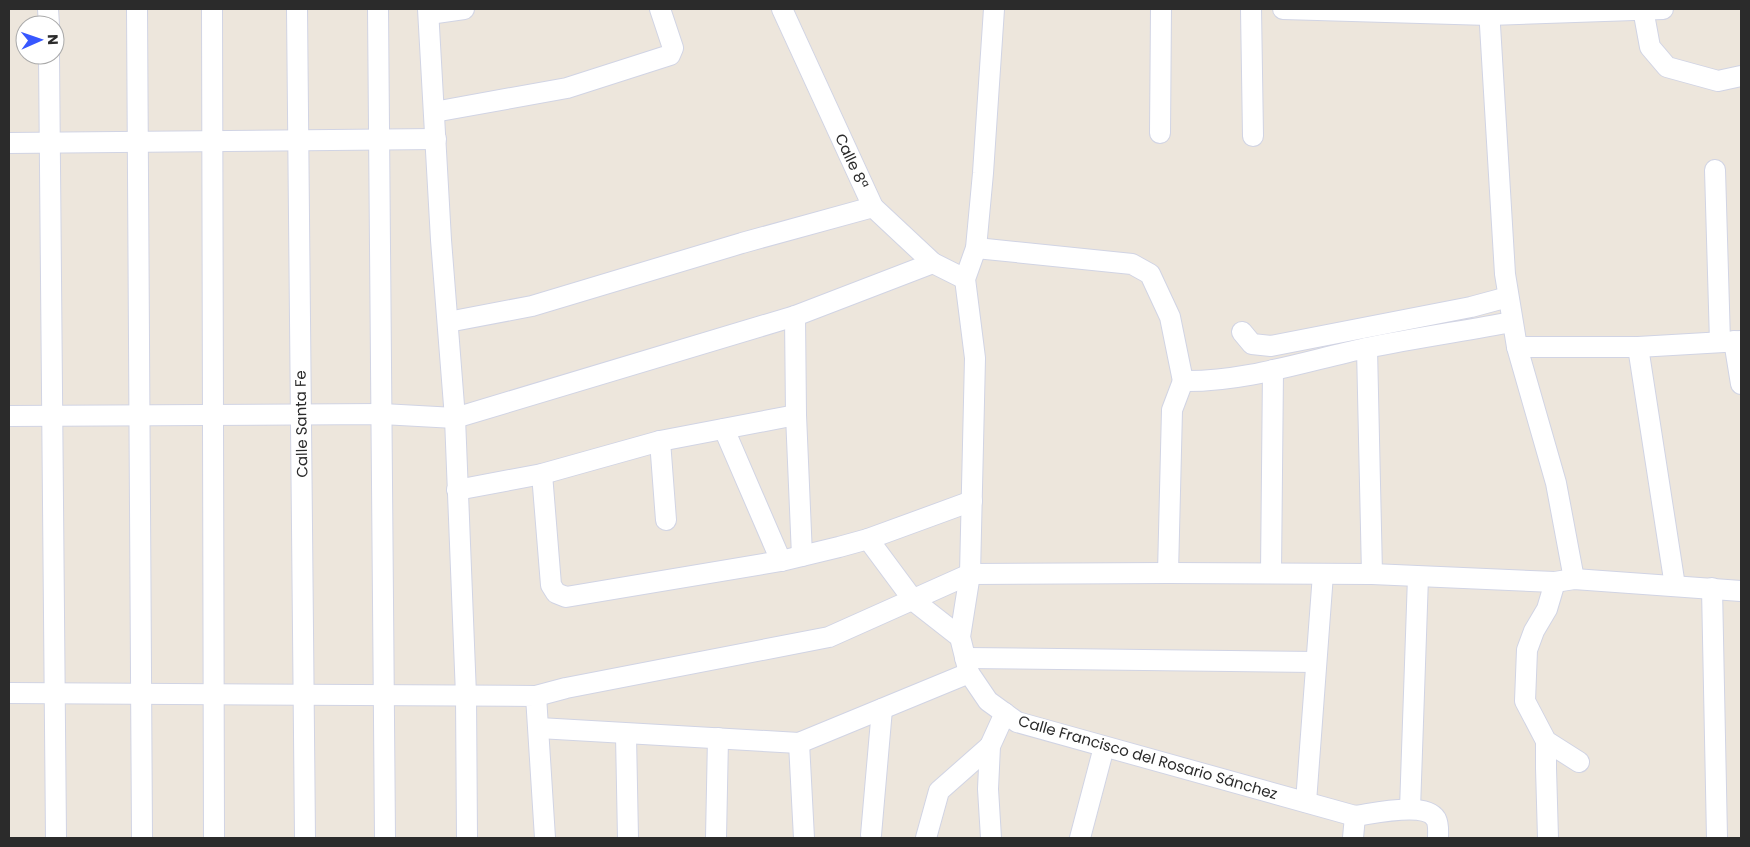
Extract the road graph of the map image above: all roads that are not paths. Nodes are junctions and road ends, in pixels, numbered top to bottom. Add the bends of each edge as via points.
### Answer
1 (137, 9) edge
2 (212, 9) edge
3 (297, 9) edge
4 (378, 9) edge
5 (464, 9) edge
6 (660, 9) edge
7 (782, 9) edge
8 (994, 9) edge
9 (1162, 9) edge
10 (1251, 9) edge
11 (1283, 9) edge
12 (1643, 9) edge
13 (1663, 9) edge
14 (429, 11) edge
15 (1489, 12) edge
16 (49, 65) edge
17 (1741, 76) edge
18 (434, 112) junction
19 (1160, 133) dead end
20 (1253, 136) dead end
21 (380, 139) junction
22 (436, 139) junction
23 (298, 140) junction
24 (212, 141) junction
25 (138, 142) junction
26 (9, 143) edge
27 (51, 143) junction
28 (1715, 170) dead end
29 (873, 207) junction
30 (976, 248) junction
31 (933, 263) junction
32 (965, 279) junction
33 (1508, 297) junction
34 (795, 316) junction
35 (448, 322) junction
36 (1512, 322) junction
37 (1242, 332) dead end
38 (1732, 342) edge
39 (1517, 347) junction
40 (1367, 348) junction
41 (1638, 348) junction
42 (1273, 370) junction
43 (1183, 381) junction
44 (1741, 384) edge
45 (301, 414) junction
46 (382, 414) junction
47 (139, 415) junction
48 (213, 415) junction
49 (796, 415) junction
50 (9, 416) edge
51 (52, 416) junction
52 (455, 418) junction
53 (724, 429) junction
54 (660, 441) junction
55 (542, 474) junction
56 (457, 490) junction
57 (972, 501) junction
58 (666, 520) dead end
59 (868, 538) junction
60 (802, 556) junction
61 (781, 561) junction
62 (1168, 573) junction
63 (1271, 573) junction
64 (970, 574) junction
65 (1323, 574) junction
66 (1372, 574) junction
67 (1418, 577) junction
68 (1574, 579) junction
69 (1555, 582) junction
70 (1675, 586) junction
71 (1712, 588) junction
72 (1741, 591) edge
73 (914, 600) junction
74 (960, 637) junction
75 (1316, 662) junction
76 (967, 665) junction
77 (9, 693) edge
78 (55, 693) junction
79 (141, 694) junction
80 (214, 694) junction
81 (304, 694) junction
82 (384, 694) junction
83 (466, 695) junction
84 (536, 696) junction
85 (882, 708) junction
86 (1004, 713) junction
87 (539, 728) junction
88 (626, 735) junction
89 (718, 738) junction
90 (1546, 741) junction
91 (799, 743) junction
92 (990, 746) junction
93 (1104, 747) junction
94 (1579, 762) dead end
95 (1306, 802) junction
96 (1410, 809) junction
97 (1355, 816) junction
98 (871, 835) dead end
99 (56, 838) edge
100 (142, 838) edge
101 (214, 838) edge
102 (305, 838) edge
103 (385, 838) edge
104 (467, 838) edge
105 (545, 838) edge
106 (628, 838) edge
107 (716, 838) edge
108 (804, 838) edge
109 (926, 838) edge
110 (991, 838) edge
111 (1080, 838) edge
112 (1354, 838) edge
113 (1438, 838) edge
114 (1548, 838) edge
115 (1718, 838) edge

1 - 25 street
2 - 24 street
3 - 23 street, Calle Santa Fe
4 - 21 street
5 - 14 street
6 - 18 street via 673,48 670,54 567,88
7 - 29 street, Calle 8ª
8 - 30 street, Calle Francisco del Rosario Sánchez
9 - 19 street
10 - 20 street
11 - 15 street
12 - 13 street
12 - 15 street
12 - 17 street via 1650,47 1667,67 1718,81
14 - 18 street
15 - 33 street
16 - 27 street
18 - 22 street
21 - 22 street
21 - 23 street
21 - 46 street
22 - 35 street
23 - 24 street
23 - 45 street, Calle Santa Fe
24 - 25 street
24 - 48 street
25 - 27 street
25 - 47 street
26 - 27 street
27 - 51 street
28 - 38 street
29 - 31 street, Calle 8ª
29 - 35 street via 532,306
30 - 32 street, Calle Francisco del Rosario Sánchez
30 - 43 street via 1132,264 1150,274 1170,317
31 - 32 street, Calle 8ª
31 - 34 street
32 - 57 street, Calle Francisco del Rosario Sánchez via 975,358
33 - 36 street
33 - 37 street via 1271,346 1252,344
34 - 49 street
34 - 52 street
35 - 52 street
36 - 39 street
36 - 40 street
38 - 41 street
38 - 44 street
39 - 41 street
39 - 68 street via 1556,483
40 - 42 street
40 - 66 street
41 - 70 street
42 - 43 street
42 - 63 street
43 - 62 street via 1172,410
45 - 46 street
45 - 48 street
45 - 81 street, Calle Santa Fe
46 - 52 street
46 - 82 street
47 - 48 street
47 - 51 street
47 - 79 street
48 - 80 street
49 - 53 street
49 - 60 street
50 - 51 street
51 - 78 street
52 - 56 street
53 - 54 street
53 - 61 street
54 - 55 street
54 - 58 street
55 - 56 street
55 - 61 street via 551,585 556,593 566,597
56 - 83 street
57 - 59 street
57 - 64 street, Calle Francisco del Rosario Sánchez
59 - 60 street
59 - 73 street
60 - 61 street
62 - 63 street
62 - 64 street
63 - 65 street
64 - 73 street
64 - 74 street, Calle Francisco del Rosario Sánchez
65 - 66 street
65 - 75 street
66 - 67 street
67 - 69 street
67 - 96 street
68 - 69 street
68 - 70 street
69 - 90 street via 1547,609 1527,650 1525,702
70 - 71 street
71 - 72 street
71 - 115 street
73 - 74 street
73 - 84 street via 829,637
74 - 76 street, Calle Francisco del Rosario Sánchez
75 - 76 street
75 - 95 street
76 - 85 street
76 - 86 street, Calle Francisco del Rosario Sánchez via 988,701
77 - 78 street
78 - 79 street
78 - 99 street
79 - 80 street
79 - 100 street
80 - 81 street
80 - 101 street
81 - 82 street
81 - 102 street, Calle Santa Fe
82 - 83 street
82 - 103 street
83 - 84 street
83 - 104 street
84 - 87 street
85 - 91 street
85 - 98 street
86 - 92 street
86 - 93 street, Calle Francisco del Rosario Sánchez via 1017,722
87 - 88 street
87 - 105 street
88 - 89 street
88 - 106 street
89 - 91 street
89 - 107 street
90 - 94 street
90 - 114 street
91 - 108 street
92 - 109 street via 939,791
92 - 110 street
93 - 95 street, Calle Francisco del Rosario Sánchez
93 - 111 street
95 - 97 street, Calle Francisco del Rosario Sánchez
96 - 97 street
96 - 113 street via 1427,811 1435,817
97 - 112 street

